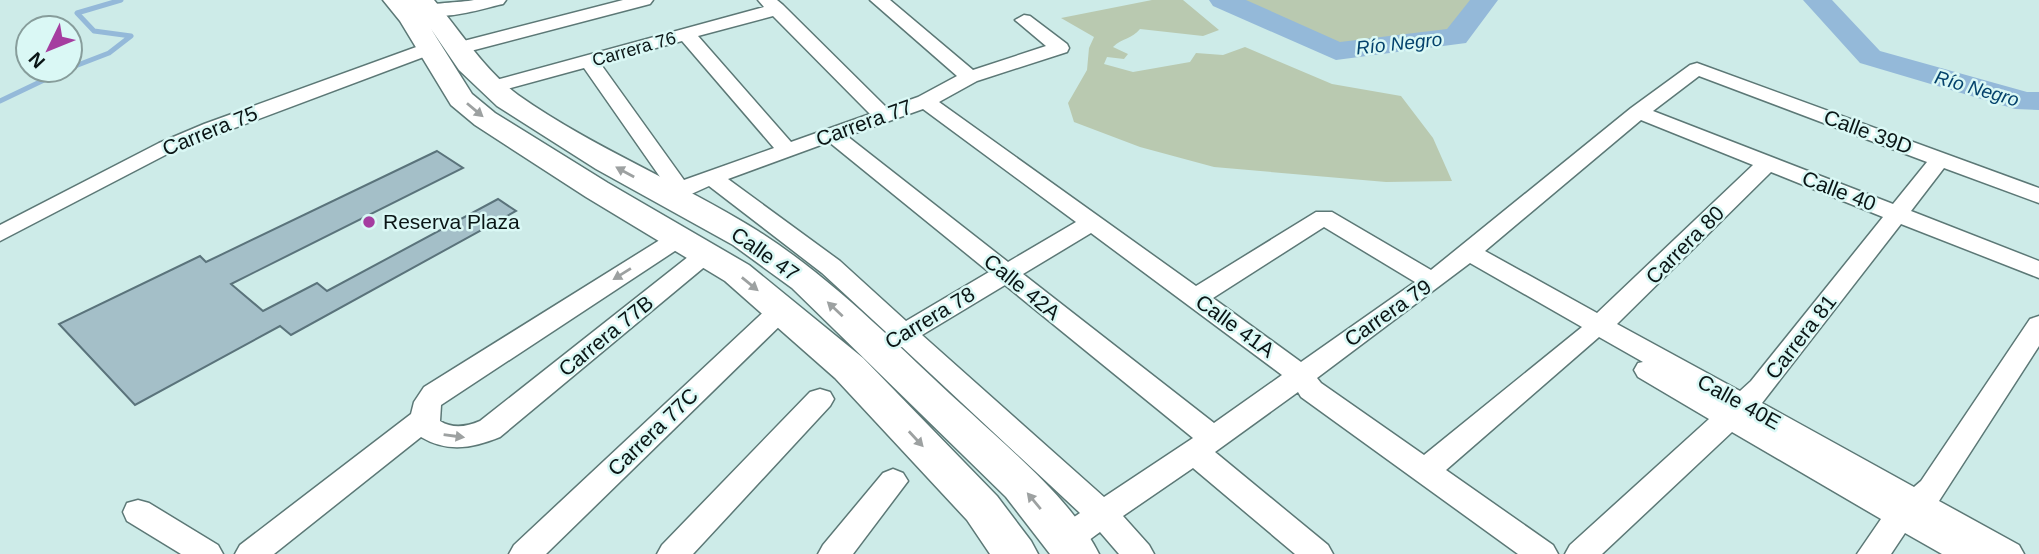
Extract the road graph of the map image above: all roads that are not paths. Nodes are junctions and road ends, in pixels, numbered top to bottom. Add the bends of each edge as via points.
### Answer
1 (395, 0) edge
2 (497, 0) edge
3 (644, 0) edge
4 (879, 0) edge
5 (772, 4) edge
6 (425, 5) edge
7 (1024, 20) dead end
8 (686, 34) junction
9 (444, 48) junction
10 (589, 62) junction
11 (1697, 69) joint
12 (970, 77) junction
13 (492, 87) junction
14 (925, 101) junction
15 (1638, 112) junction
16 (884, 116) junction
17 (832, 134) junction
18 (787, 150) junction
19 (1940, 159) junction
20 (1768, 163) junction
21 (711, 177) junction
22 (674, 192) junction
23 (2039, 196) edge
24 (1897, 214) junction
25 (1091, 223) junction
26 (0, 234) edge
27 (693, 246) junction
28 (1463, 258) junction
29 (2039, 271) edge
30 (1005, 273) junction
31 (1432, 282) junction
32 (1195, 297) junction
33 (781, 310) junction
34 (2039, 325) edge
35 (1593, 330) junction
36 (891, 341) junction
37 (1301, 374) junction
38 (820, 399) dead end
39 (1735, 410) junction
40 (425, 418) junction
41 (1204, 445) junction
42 (1424, 471) junction
43 (893, 481) dead end
44 (1909, 509) junction
45 (138, 513) dead end
46 (1103, 515) junction
47 (1071, 546) edge
48 (529, 553) edge
49 (207, 554) edge
50 (251, 554) edge
51 (673, 554) edge
52 (834, 554) edge
53 (1015, 554) edge
54 (1138, 554) edge
55 (1317, 554) edge
56 (1542, 554) edge
57 (1581, 554) edge
58 (1873, 554) edge
59 (1969, 554) edge
60 (2008, 554) edge

1 - 9 main road, Calle 47
2 - 6 street via 454,10
3 - 9 street, Carrera 75
4 - 12 street
5 - 8 street, Carrera 76
5 - 16 street
6 - 9 main road, Calle 47
7 - 12 street, Carrera 77 via 1060,48
8 - 10 street, Carrera 76
8 - 18 street
9 - 13 main road, Calle 47
9 - 26 street, Carrera 75 via 200,132
9 -> 27 main road, Calle 47 via 452,88 485,119
10 - 13 street, Carrera 76
10 - 22 street
11 - 15 street, Carrera 79
11 - 19 street, Calle 39D
12 - 14 street, Carrera 77
22 -> 13 main road, Calle 47 via 607,162
14 - 16 street, Carrera 77
14 - 25 street, Calle 41A
15 - 20 street, Calle 40
15 - 28 street, Carrera 79
16 - 17 street, Carrera 77
17 - 18 street, Carrera 77
17 - 30 street, Calle 42A
18 - 21 street, Carrera 77
19 - 23 street, Calle 39D
19 - 24 street, Carrera 81
20 - 24 street, Calle 40
20 - 35 street, Carrera 80
21 - 22 street, Carrera 77
21 - 36 street, Calle 47 via 820,258
36 -> 22 main road, Calle 47
24 - 29 street, Calle 40
24 - 39 street, Carrera 81 via 1761,388
25 - 30 street, Carrera 78
25 - 32 street, Calle 41A
27 -> 33 main road, Calle 47 via 737,273
27 -> 40 street via 457,377 429,399
40 -> 27 street, Carrera 77B via 437,433 463,438 490,429
28 - 31 street, Carrera 79
28 - 35 street, Calle 40E
30 - 36 street, Carrera 78
30 - 41 street, Calle 42A
31 - 32 street via 1324,217
31 - 37 street, Carrera 79
32 - 37 street, Calle 41A
33 - 48 street, Carrera 77C
33 -> 53 main road, Calle 47 via 849,368 982,508
34 - 44 street via 1932,489
35 - 39 street, Calle 40E
35 - 42 street, Carrera 80
36 - 46 street, Calle 47
47 -> 36 main road, Calle 47
37 - 41 street, Carrera 79
37 - 42 street, Calle 41A via 1311,390
38 - 51 street
39 - 44 street, Calle 40E
39 - 57 street, Carrera 81
40 - 50 street
41 - 46 street, Carrera 79
41 - 55 street, Calle 42A
42 - 56 street, Calle 41A
43 - 52 street
44 - 58 street
44 - 59 street, Calle 40E
44 - 60 street, Calle 40E
45 - 49 street
46 - 47 street, Carrera 79
46 - 54 street, Calle 47

